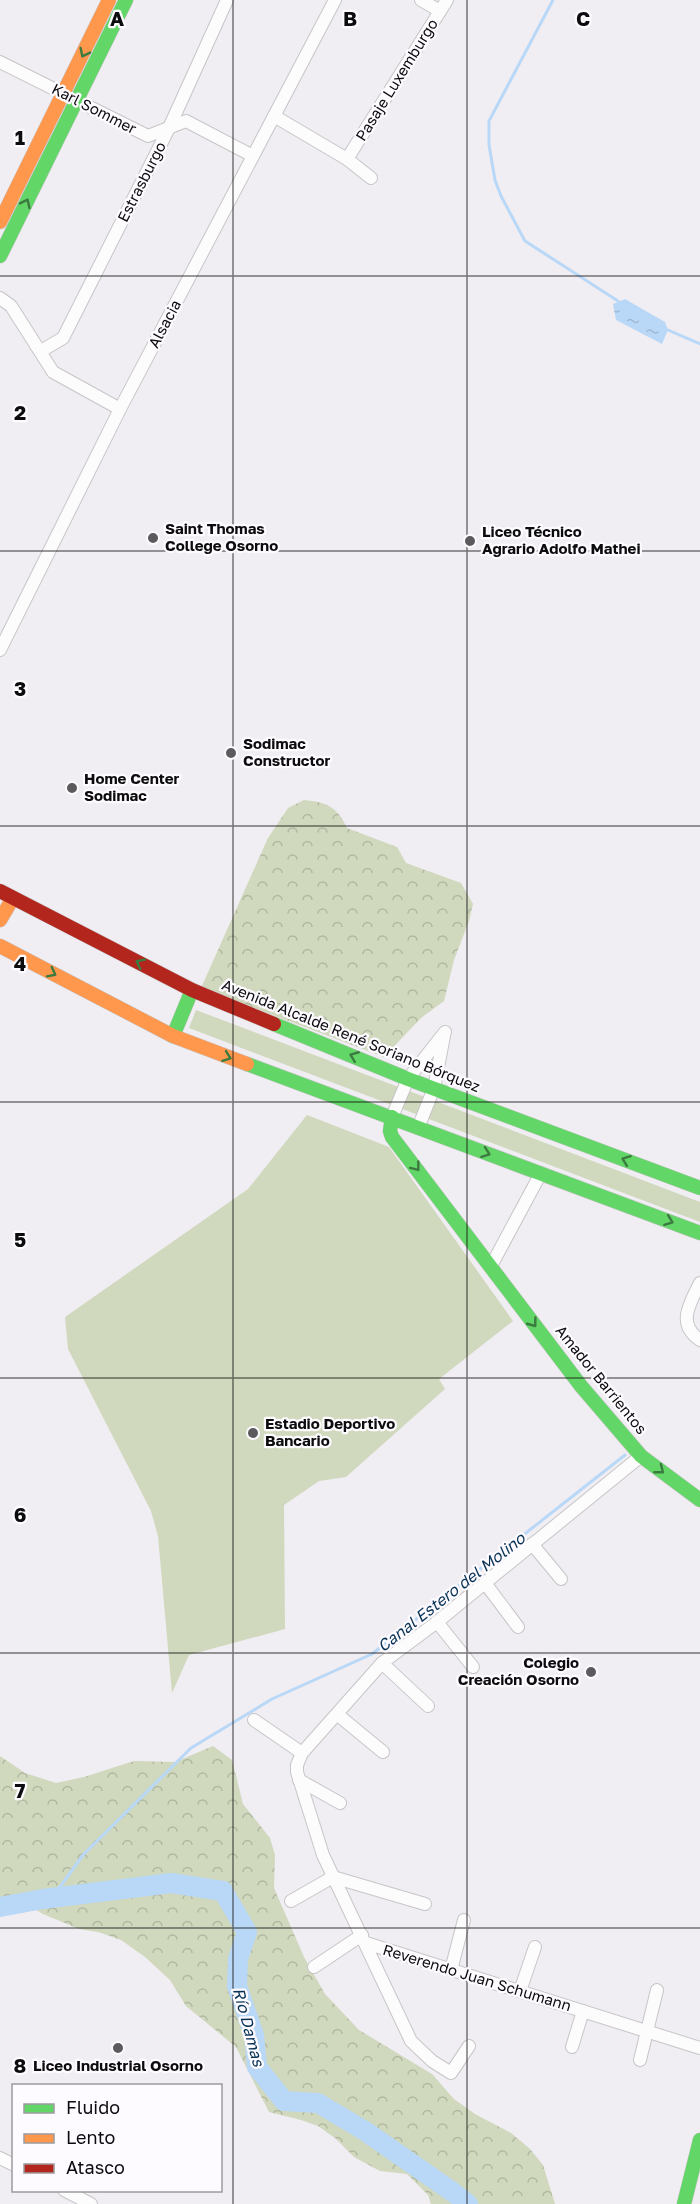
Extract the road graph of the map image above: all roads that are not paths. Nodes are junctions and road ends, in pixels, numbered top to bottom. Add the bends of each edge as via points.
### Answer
1 (109, 0) edge
2 (126, 0) edge
3 (227, 0) edge
4 (335, 0) edge
5 (422, 0) edge
6 (443, 5) edge
7 (0, 62) edge
8 (64, 94) junction
9 (77, 100) junction
10 (274, 116) junction
11 (169, 128) junction
12 (253, 156) junction
13 (347, 159) junction
14 (371, 178) dead end
15 (0, 222) edge
16 (0, 256) edge
17 (0, 298) edge
18 (41, 351) junction
19 (120, 409) junction
20 (0, 650) edge
21 (6, 894) edge
22 (0, 920) edge
23 (0, 946) edge
24 (192, 990) junction
25 (173, 1036) junction
26 (408, 1079) junction
27 (434, 1088) junction
28 (392, 1117) junction
29 (418, 1128) junction
30 (541, 1173) junction
31 (700, 1188) edge
32 (700, 1233) edge
33 (491, 1266) junction
34 (700, 1283) edge
35 (700, 1340) edge
36 (641, 1456) junction
37 (700, 1500) edge
38 (532, 1544) junction
39 (561, 1579) dead end
40 (485, 1584) junction
41 (437, 1622) junction
42 (518, 1626) dead end
43 (382, 1663) junction
44 (473, 1667) dead end
45 (428, 1707) dead end
46 (338, 1715) junction
47 (254, 1720) dead end
48 (382, 1752) dead end
49 (302, 1753) junction
50 (299, 1780) junction
51 (340, 1803) dead end
52 (333, 1877) junction
53 (291, 1901) dead end
54 (425, 1904) dead end
55 (464, 1920) dead end
56 (364, 1939) junction
57 (535, 1947) dead end
58 (314, 1967) dead end
59 (451, 1970) junction
60 (657, 1990) dead end
61 (520, 1991) junction
62 (583, 2011) junction
63 (647, 2031) junction
64 (469, 2046) dead end
65 (572, 2047) dead end
66 (700, 2048) edge
67 (640, 2060) dead end
68 (700, 2140) edge
69 (68, 2192) edge
70 (91, 2204) edge
71 (684, 2204) edge

1 -> 8 main road
2 - 9 main road
3 - 11 street, Estrasburgo
4 - 10 street, Alsacia
5 - 6 street
6 - 13 street, Pasaje Luxemburgo
7 - 8 street, Karl Sommer
8 - 9 street, Karl Sommer
8 - 15 main road
9 - 11 street, Karl Sommer via 148,136
16 -> 9 main road
10 - 12 street, Alsacia
10 - 13 street
11 - 12 street, Karl Sommer via 186,121
11 - 18 street, Estrasburgo via 63,338
12 - 19 street, Alsacia
13 - 14 street
17 - 18 street via 11,306
18 - 19 street via 57,375
19 - 20 street, Alsacia
21 - 22 main road
24 -> 21 main road, Avenida Alcalde René Soriano Bórquez
23 -> 25 main road
24 - 25 main road
26 -> 24 main road, Avenida Alcalde René Soriano Bórquez
25 -> 28 main road
26 - 27 main road, Avenida Alcalde René Soriano Bórquez
26 - 27 street via 445,1032
26 - 28 street
27 - 29 street
31 -> 27 main road, Avenida Alcalde René Soriano Bórquez
28 - 29 main road
28 -> 33 main road, Amador Barrientos via 392,1137
29 -> 30 main road
30 -> 32 main road
30 - 33 street
33 -> 36 main road, Amador Barrientos via 581,1386
34 - 35 street via 687,1315 689,1329
36 -> 37 main road, Amador Barrientos
36 - 38 street
38 - 39 street
38 - 40 street
40 - 41 street
40 - 42 street
41 - 43 street
41 - 44 street
43 - 45 street
43 - 46 street
46 - 48 street
46 - 49 street
47 - 49 street
49 - 50 street via 297,1765
50 - 51 street
50 - 52 street
52 - 53 street
52 - 54 street
52 - 56 street
55 - 59 street
56 - 58 street
56 - 59 street, Reverendo Juan Schumann
56 - 64 street via 411,2041 451,2073
57 - 61 street
59 - 61 street, Reverendo Juan Schumann
60 - 63 street
61 - 62 street, Reverendo Juan Schumann
62 - 63 street, Reverendo Juan Schumann
62 - 65 street
63 - 66 street, Reverendo Juan Schumann
63 - 67 street
68 - 71 main road
69 - 70 street

